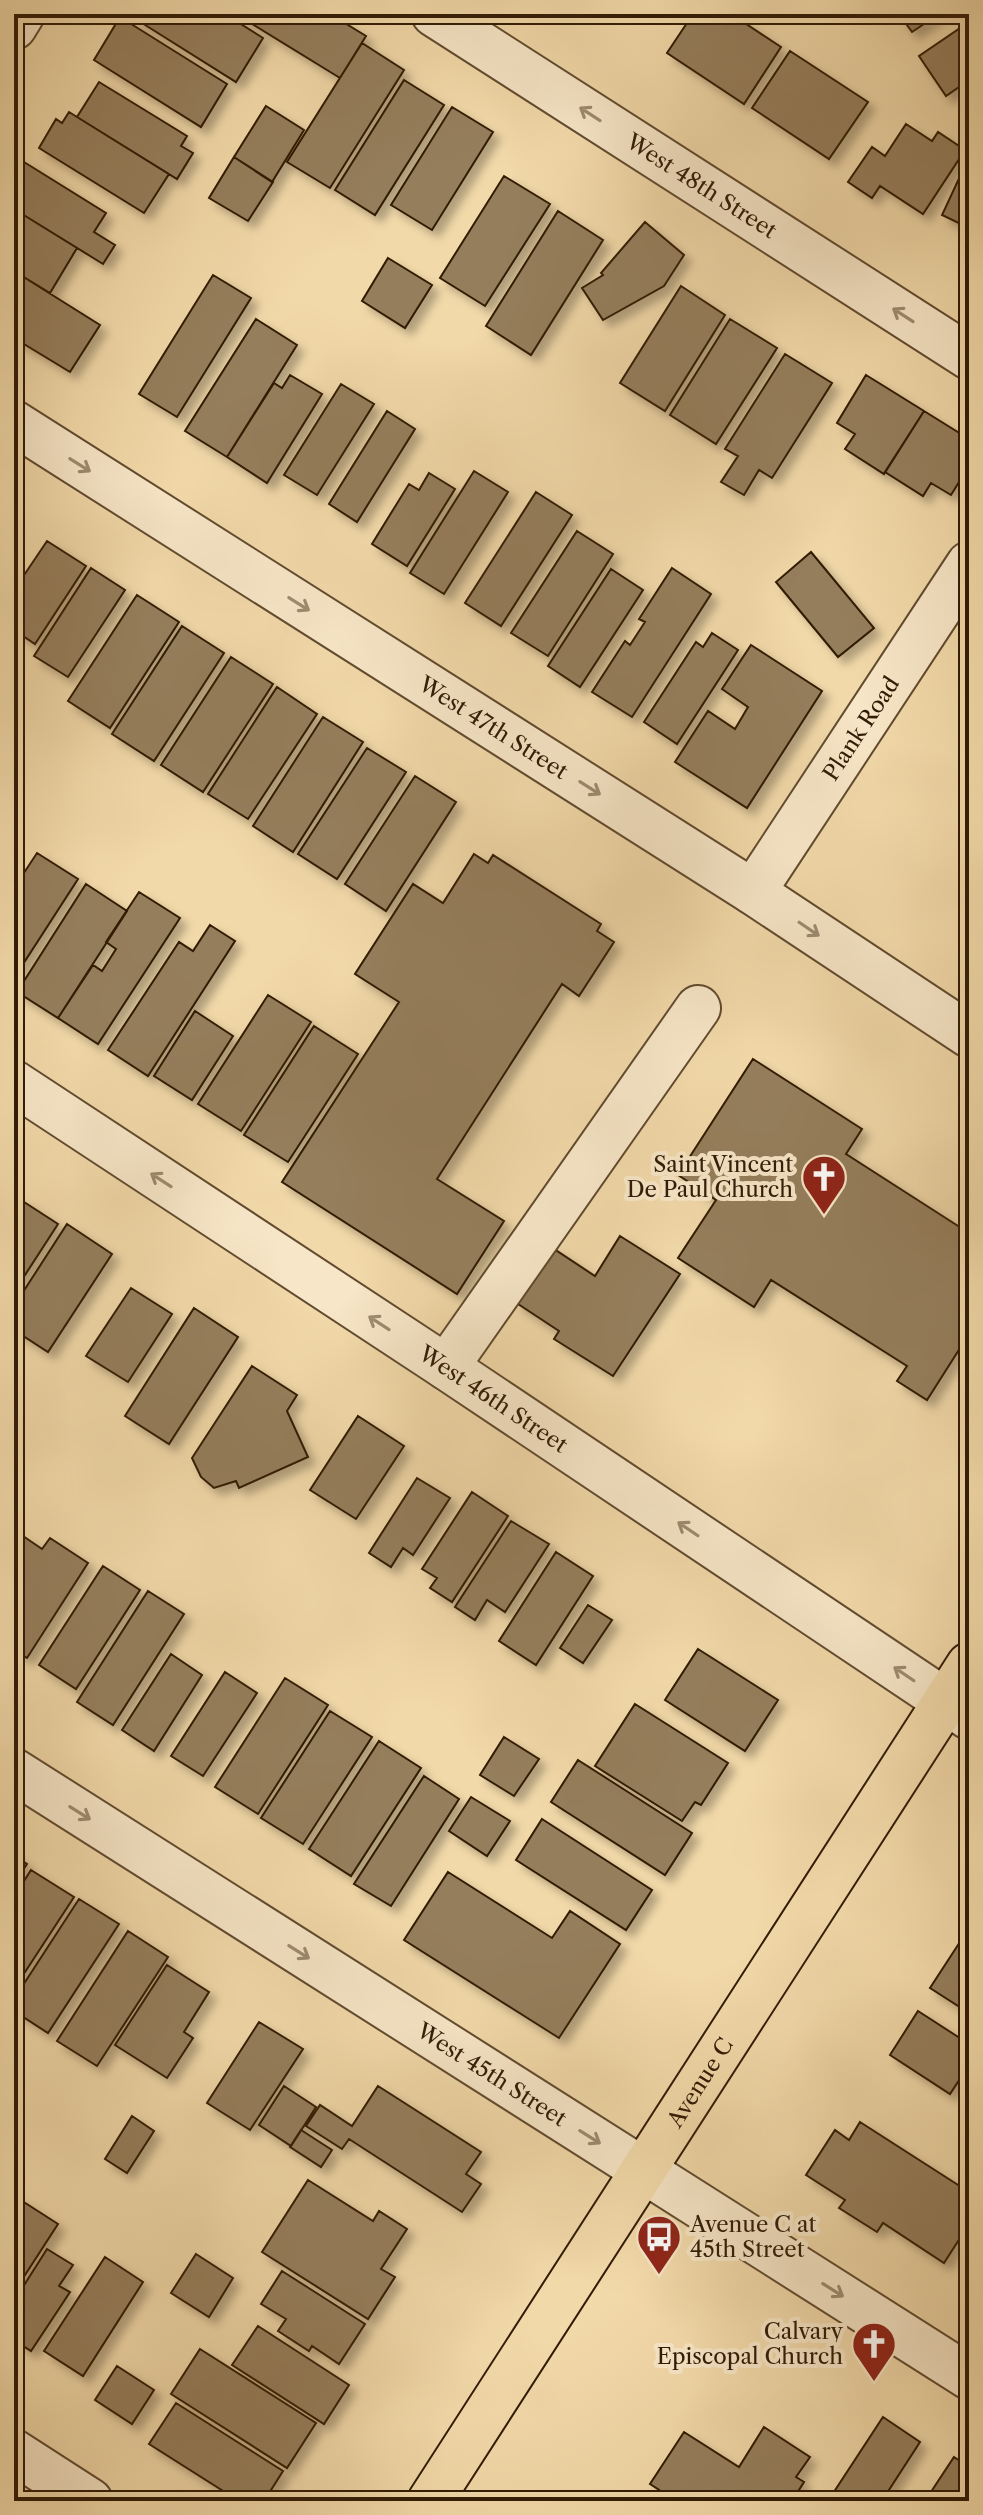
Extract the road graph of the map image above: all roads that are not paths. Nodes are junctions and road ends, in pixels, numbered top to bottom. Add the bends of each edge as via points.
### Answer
1 (22, 14) edge
2 (434, 14) edge
3 (14, 27) edge
4 (969, 357) edge
5 (14, 423) edge
6 (969, 564) edge
7 (753, 892) junction
8 (698, 1008) dead end
9 (969, 1035) edge
10 (14, 1083) edge
11 (446, 1367) junction
12 (969, 1665) edge
13 (957, 1709) edge
14 (14, 1771) edge
15 (643, 2170) junction
16 (969, 2377) edge
17 (14, 2452) edge
18 (90, 2501) edge
19 (430, 2501) edge

1 - 3 street
4 -> 2 street, West 48th Street
5 -> 7 street, West 47th Street
6 - 7 street, Plank Road
7 -> 9 street, West 47th Street
8 - 11 street
11 -> 10 street, West 46th Street
13 -> 11 street, West 46th Street
12 - 13 main road, Avenue C
13 - 15 main road, Avenue C
14 -> 15 street, West 45th Street
15 -> 16 street, West 45th Street
15 - 19 main road, Avenue C
17 - 18 street

